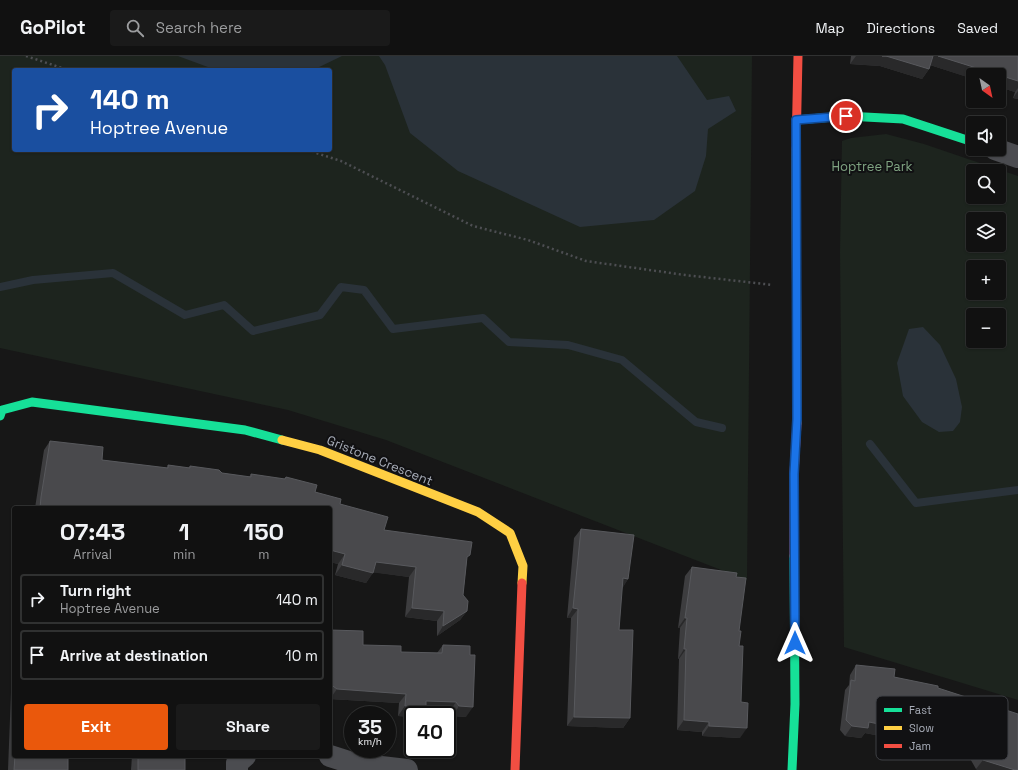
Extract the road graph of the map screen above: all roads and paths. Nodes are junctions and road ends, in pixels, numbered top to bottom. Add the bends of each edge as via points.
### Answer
1 (26, 56) edge
2 (798, 56) edge
3 (62, 68) edge
4 (796, 120) junction
5 (966, 140) edge
6 (313, 152) edge
7 (1006, 153) edge
8 (1018, 157) edge
9 (796, 286) junction
10 (0, 416) edge
11 (332, 757) edge
12 (243, 758) edge
13 (237, 770) edge
14 (407, 770) edge
15 (515, 770) edge
16 (792, 770) edge

1 - 3 path
2 - 4 street
4 - 5 street via 846,116 903,119
4 - 9 street
6 - 9 path via 341,161 473,226 528,240 586,261 761,284
7 - 8 street
9 - 16 street via 795,704
10 - 15 street, Gristone Crescent via 2,410 32,402 245,430 320,450 478,512 510,533 523,566
11 - 14 street via 355,764
12 - 13 street via 237,763

